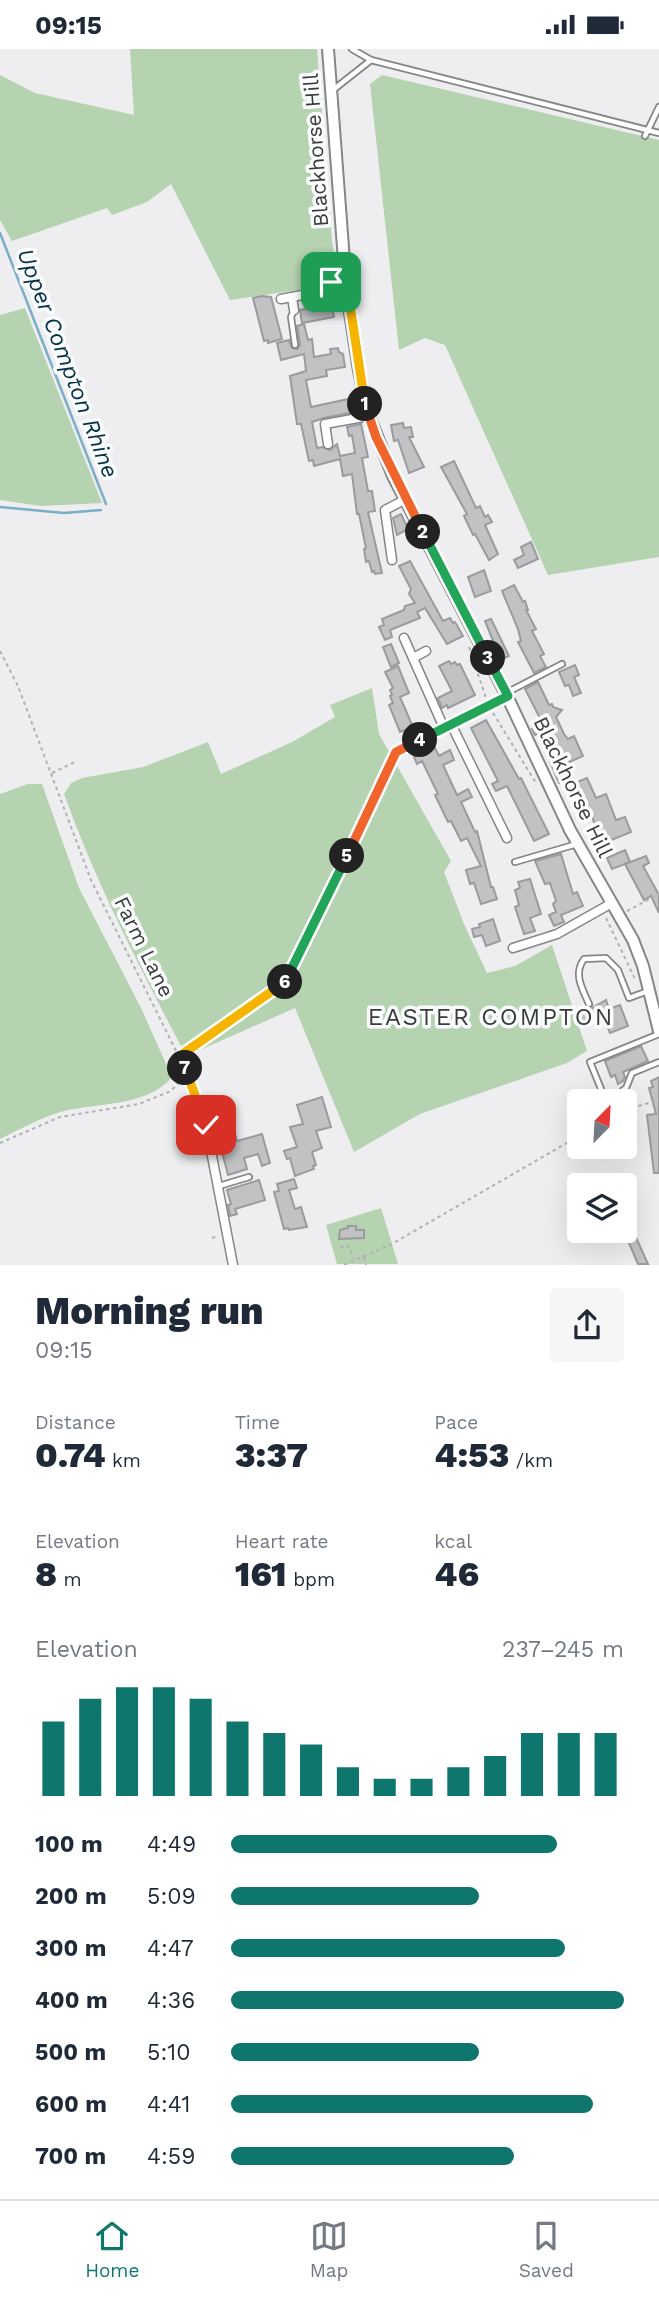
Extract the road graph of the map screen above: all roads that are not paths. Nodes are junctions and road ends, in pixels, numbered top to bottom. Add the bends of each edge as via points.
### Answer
1 (328, 49) edge
2 (352, 49) edge
3 (371, 60) junction
4 (331, 91) junction
5 (659, 107) edge
6 (647, 133) junction
7 (659, 133) edge
8 (331, 282) dead end
9 (346, 283) junction
10 (292, 297) junction
11 (281, 299) dead end
12 (294, 310) joint
13 (295, 345) dead end
14 (369, 416) junction
15 (328, 444) dead end
16 (407, 499) junction
17 (392, 560) dead end
18 (404, 638) dead end
19 (426, 651) dead end
20 (413, 657) junction
21 (562, 664) dead end
22 (507, 695) junction
23 (447, 726) junction
24 (396, 752) road end
25 (507, 838) dead end
26 (577, 844) junction
27 (515, 862) dead end
28 (612, 903) junction
29 (513, 947) dead end
30 (649, 991) junction
31 (589, 1004) dead end
32 (657, 1015) edge
33 (659, 1033) edge
34 (659, 1062) edge
35 (601, 1089) edge
36 (624, 1089) edge
37 (206, 1125) road end
38 (249, 1177) dead end
39 (219, 1186) junction
40 (233, 1265) edge

1 - 4 main road, Blackhorse Hill
2 - 3 lane
3 - 4 lane
3 - 6 lane
4 - 9 main road, Blackhorse Hill
5 - 6 lane
6 - 7 lane
8 - 9 lane
9 - 10 street
9 - 14 main road, Blackhorse Hill
10 - 11 street
10 - 12 street
12 - 13 lane
14 - 15 street via 325,424
14 - 16 main road, Blackhorse Hill
16 - 17 street via 385,510
16 - 22 main road, Blackhorse Hill
18 - 20 street
19 - 20 street
20 - 23 street
21 - 22 lane
22 - 23 street
22 - 26 main road, Blackhorse Hill
23 - 24 street
23 - 25 street
26 - 27 lane
26 - 28 main road, Blackhorse Hill
28 - 29 street via 557,934
28 - 30 main road, Blackhorse Hill via 633,940
30 - 31 lane via 629,998 618,969 606,958 584,959 578,979
30 - 32 main road, Blackhorse Hill
32 - 33 main road, Blackhorse Hill
33 - 35 lane via 590,1062
34 - 36 lane via 632,1073
37 - 39 street
38 - 39 lane
39 - 40 street

